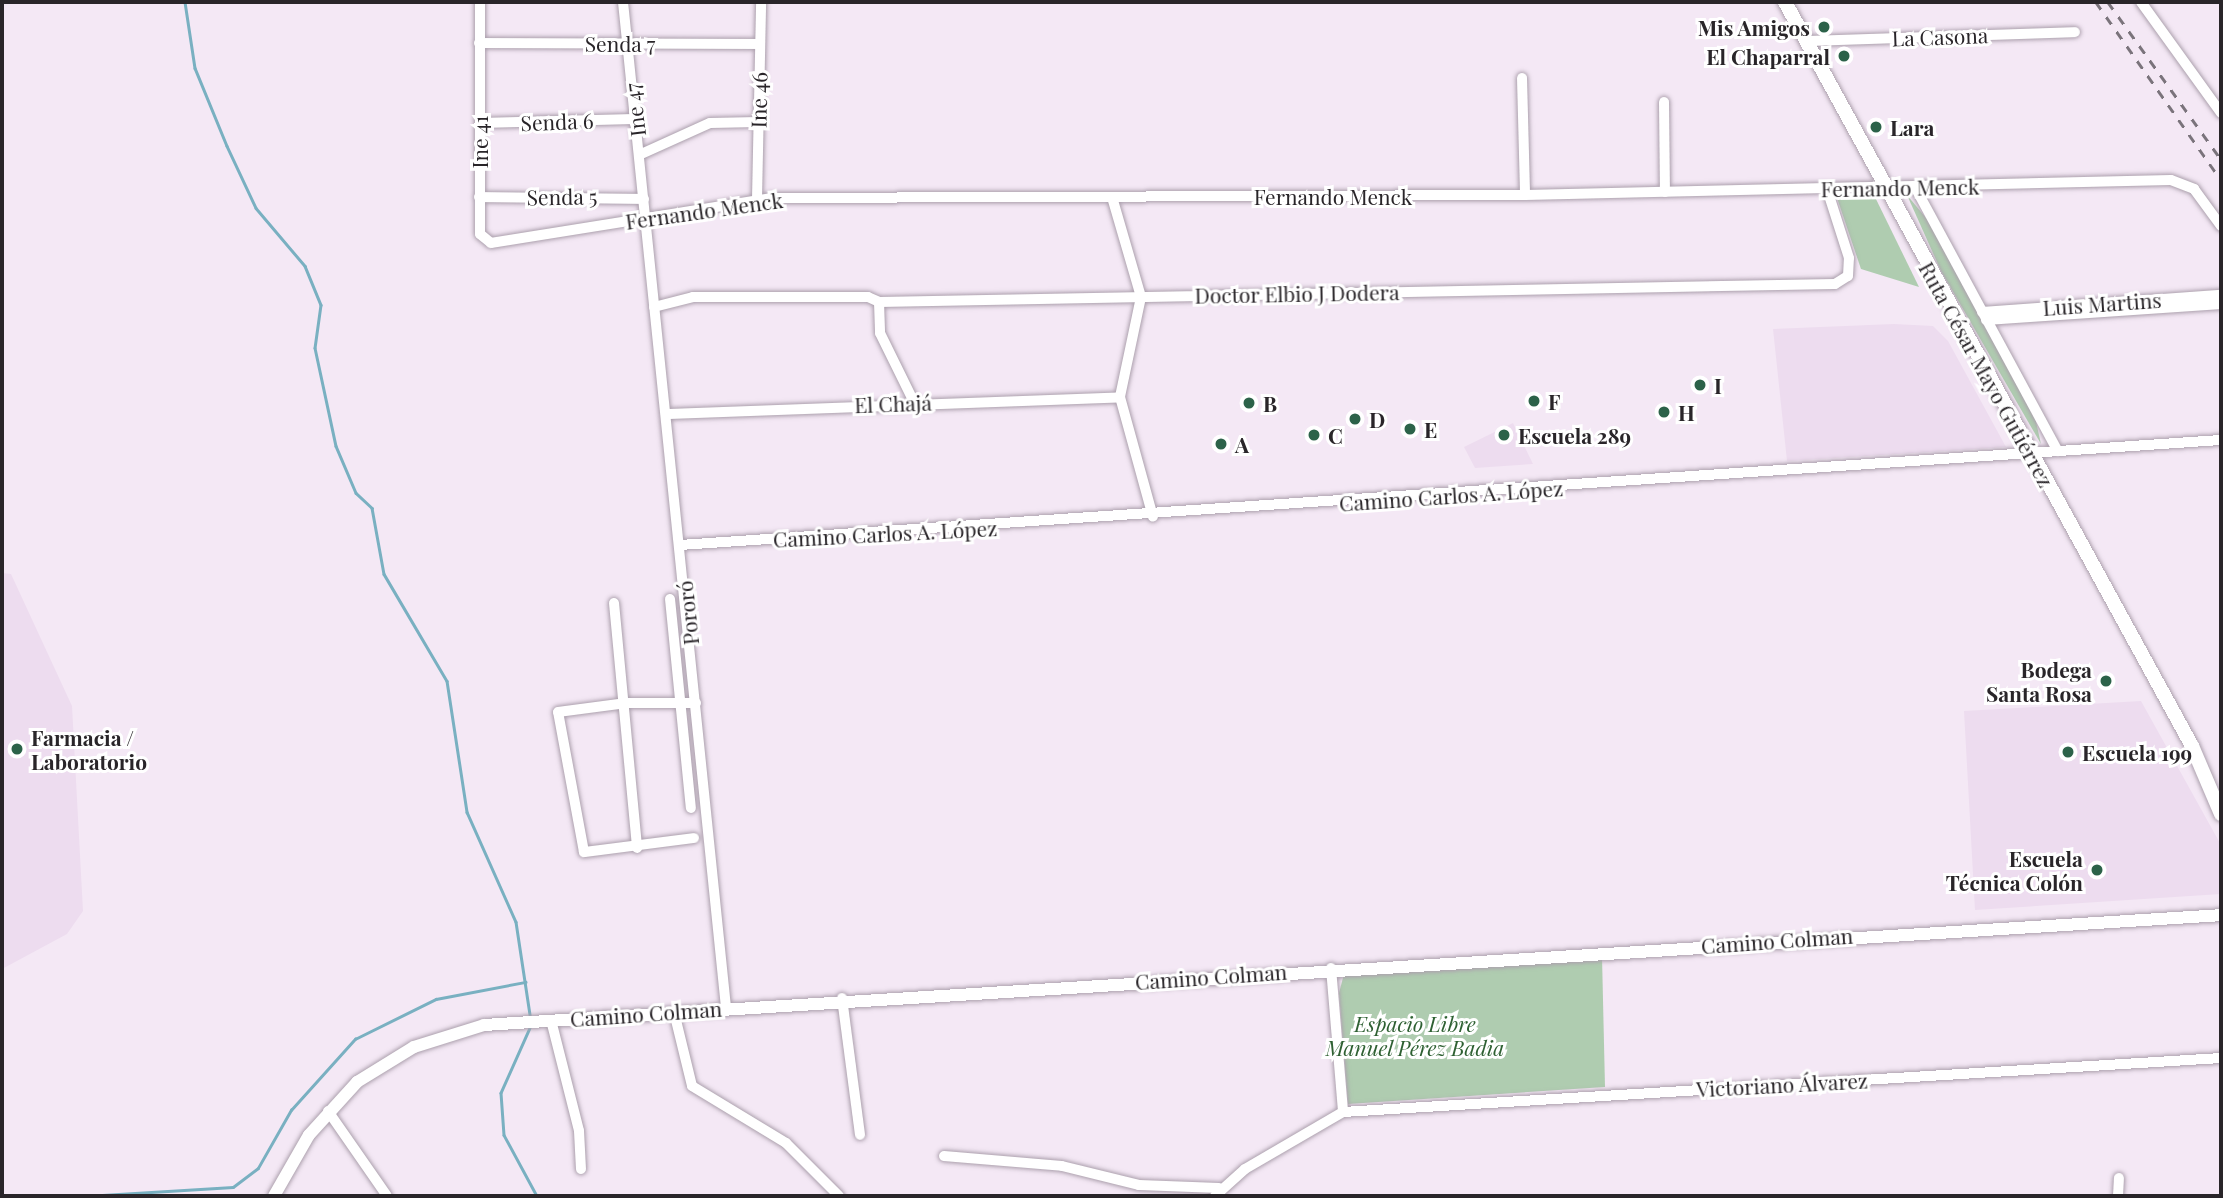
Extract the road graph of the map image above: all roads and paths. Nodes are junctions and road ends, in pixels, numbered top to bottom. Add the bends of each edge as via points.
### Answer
1 (480, 2) edge
2 (623, 2) edge
3 (761, 2) edge
4 (1785, 2) edge
5 (2141, 2) edge
6 (2074, 32) dead end
7 (1805, 41) junction
8 (480, 43) junction
9 (627, 43) junction
10 (760, 44) junction
11 (1522, 78) dead end
12 (1664, 102) dead end
13 (2221, 113) edge
14 (634, 119) junction
15 (758, 122) junction
16 (480, 123) junction
17 (639, 155) junction
18 (1915, 187) junction
19 (1884, 188) junction
20 (1827, 189) junction
21 (1665, 192) junction
22 (1525, 195) junction
23 (479, 197) junction
24 (1112, 197) junction
25 (757, 198) junction
26 (644, 199) junction
27 (645, 218) junction
28 (2221, 226) edge
29 (483, 239) joint
30 (2221, 295) edge
31 (1141, 296) junction
32 (879, 302) junction
33 (2221, 304) edge
34 (654, 307) junction
35 (1984, 316) junction
36 (1120, 397) junction
37 (914, 402) junction
38 (667, 414) junction
39 (2221, 440) edge
40 (2058, 451) junction
41 (2030, 453) junction
42 (1153, 517) junction
43 (680, 545) junction
44 (670, 599) dead end
45 (614, 603) dead end
46 (626, 702) junction
47 (682, 702) junction
48 (696, 704) junction
49 (2192, 746) junction
50 (2221, 789) edge
51 (691, 808) dead end
52 (2221, 814) edge
53 (694, 838) dead end
54 (637, 848) junction
55 (2221, 915) edge
56 (1331, 968) junction
57 (842, 998) junction
58 (726, 1008) junction
59 (674, 1012) junction
60 (551, 1020) junction
61 (2221, 1058) edge
62 (328, 1111) junction
63 (1343, 1112) junction
64 (860, 1135) dead end
65 (944, 1156) dead end
66 (581, 1169) dead end
67 (2119, 1178) dead end
68 (1217, 1192) edge
69 (274, 1196) edge
70 (387, 1196) edge
71 (839, 1196) edge
72 (2118, 1196) edge

1 - 8 street, Ine 41
2 - 9 street, Ine 47
3 - 10 street, Ine 46
4 - 7 main road, Ruta César Mayo Gutiérrez
5 - 13 street
6 - 7 street, La Casona
7 - 19 main road, Ruta César Mayo Gutiérrez
8 - 9 street, Senda 7
8 - 16 street, Ine 41
9 - 10 street, Senda 7
9 - 14 street, Ine 47
10 - 15 street, Ine 46
11 - 22 street
12 - 21 street
14 - 16 street, Senda 6
14 - 17 street, Ine 47
15 - 17 street via 710,122
15 - 25 street, Ine 46
16 - 23 street, Ine 41
17 - 26 street, Ine 47
18 - 19 street, Fernando Menck
18 - 28 street, Fernando Menck via 2188,184
18 - 35 street, Ruta César Mayo Gutiérrez
19 - 20 street, Fernando Menck
19 - 41 main road, Ruta César Mayo Gutiérrez
20 - 21 street, Fernando Menck
20 - 31 street, Doctor Elbio J Dodera via 1850,264 1845,280 1835,284
21 - 22 street, Fernando Menck
22 - 24 street, Fernando Menck
23 - 26 street, Senda 5
23 - 29 street, Ine 41
24 - 25 street, Fernando Menck
24 - 31 street
25 - 27 street, Fernando Menck
26 - 27 street, Ine 47
27 - 29 street, Fernando Menck
27 - 34 street, Pororó
30 - 35 street, Luis Martins
31 - 32 street, Doctor Elbio J Dodera
31 - 36 street
32 - 34 street, Doctor Elbio J Dodera via 868,297 693,297
32 - 37 street via 880,333
33 - 35 street, Luis Martins
34 - 38 street, Pororó
35 - 40 street, Ruta César Mayo Gutiérrez
36 - 37 street, El Chajá
36 - 42 street
37 - 38 street, El Chajá
38 - 43 street, Pororó
39 - 40 street, Camino Carlos A. López
40 - 41 street, Camino Carlos A. López
41 - 42 street, Camino Carlos A. López
41 - 49 main road, Ruta César Mayo Gutiérrez
42 - 43 street, Camino Carlos A. López
43 - 48 street, Pororó
44 - 47 street
45 - 46 street
46 - 47 street
46 - 54 street
46 - 54 street via 564,707 558,719 581,848 588,853
47 - 48 street
47 - 51 street
48 - 58 street, Pororó
49 - 50 main road, Ruta César Mayo Gutiérrez
49 - 52 main road, Ruta César Mayo Gutiérrez
53 - 54 street
55 - 56 street, Camino Colman
56 - 57 street, Camino Colman
56 - 63 street
57 - 58 street, Camino Colman
57 - 64 street
58 - 59 street, Camino Colman
59 - 60 street, Camino Colman
59 - 71 street via 692,1086 813,1164
60 - 62 street, Camino Colman via 462,1029 414,1047 357,1082
60 - 66 street via 579,1130
61 - 63 street, Victoriano Álvarez
62 - 69 street, Camino Colman
62 - 70 street
63 - 68 street
65 - 68 street via 1062,1166 1139,1185
67 - 72 street

